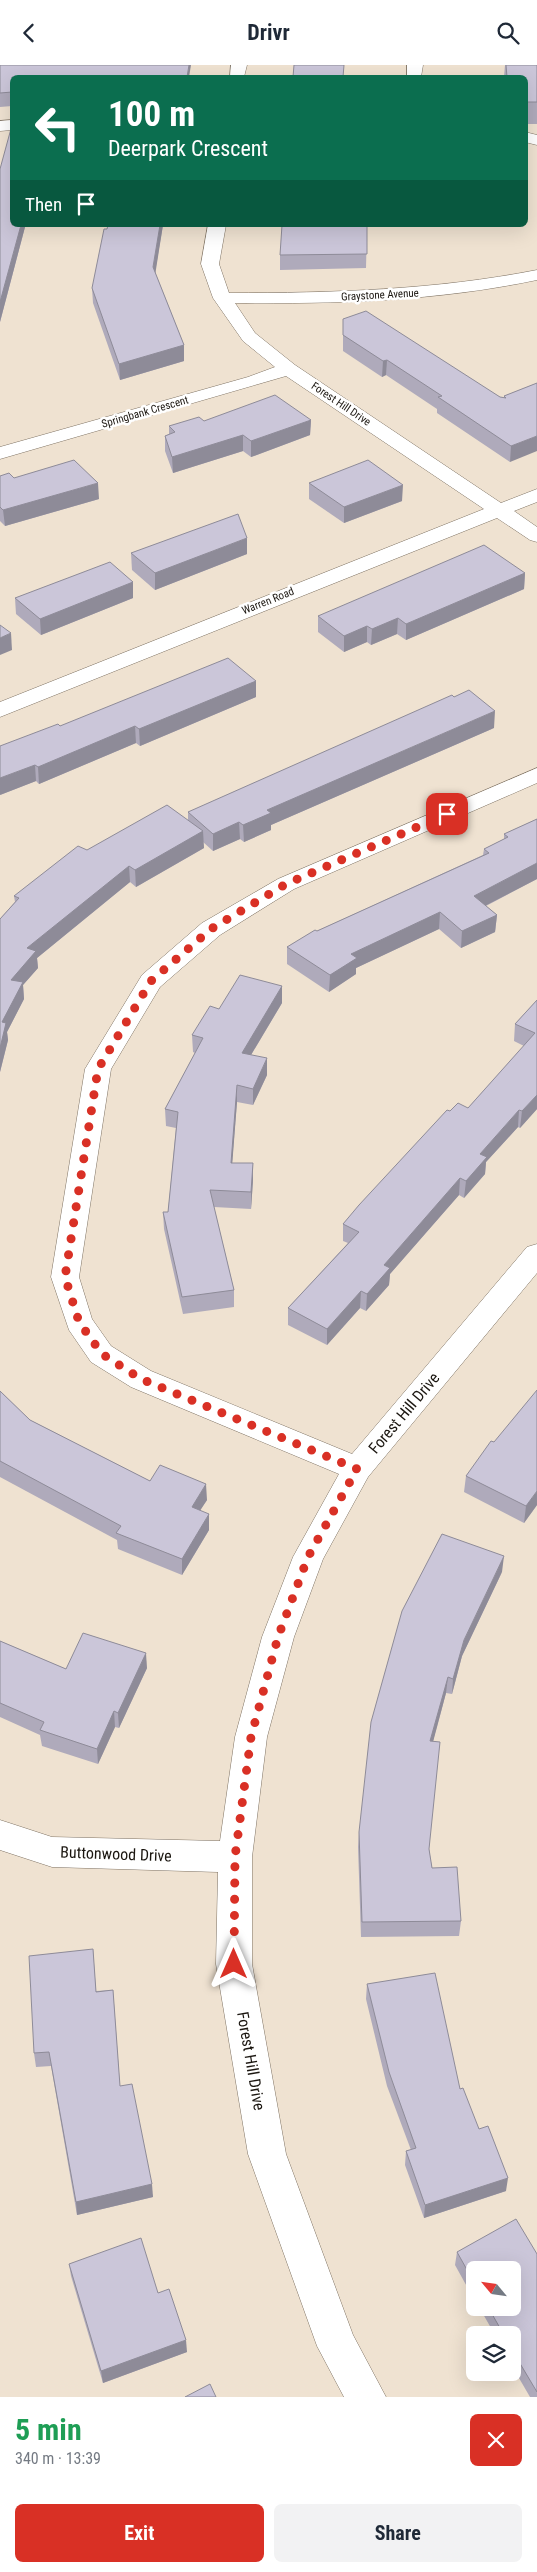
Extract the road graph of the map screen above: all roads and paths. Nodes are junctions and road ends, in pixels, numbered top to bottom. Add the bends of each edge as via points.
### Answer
1 (217, 227) edge
2 (537, 275) edge
3 (222, 299) junction
4 (288, 369) junction
5 (0, 453) edge
6 (537, 495) edge
7 (498, 510) junction
8 (537, 536) edge
9 (0, 710) edge
10 (537, 775) edge
11 (537, 1254) edge
12 (357, 1469) junction
13 (0, 1835) edge
14 (235, 1857) junction
15 (366, 2397) edge

1 - 3 street, Forest Hill Drive via 210,265
2 - 3 street, Graystone Avenue via 452,290 363,297
3 - 4 street, Forest Hill Drive via 249,337
4 - 5 street, Springbank Crescent
4 - 7 street, Forest Hill Drive
6 - 7 street, Warren Road
7 - 8 street, Forest Hill Drive
7 - 9 street, Warren Road
10 - 12 street via 286,884 211,929 151,981 98,1069 65,1277 79,1322 102,1354 141,1379
11 - 12 street, Forest Hill Drive
12 - 14 street, Forest Hill Drive via 308,1557 278,1637 251,1737
13 - 14 street, Buttonwood Drive via 52,1852
14 - 15 street, Forest Hill Drive via 234,1964 267,2154 337,2345

